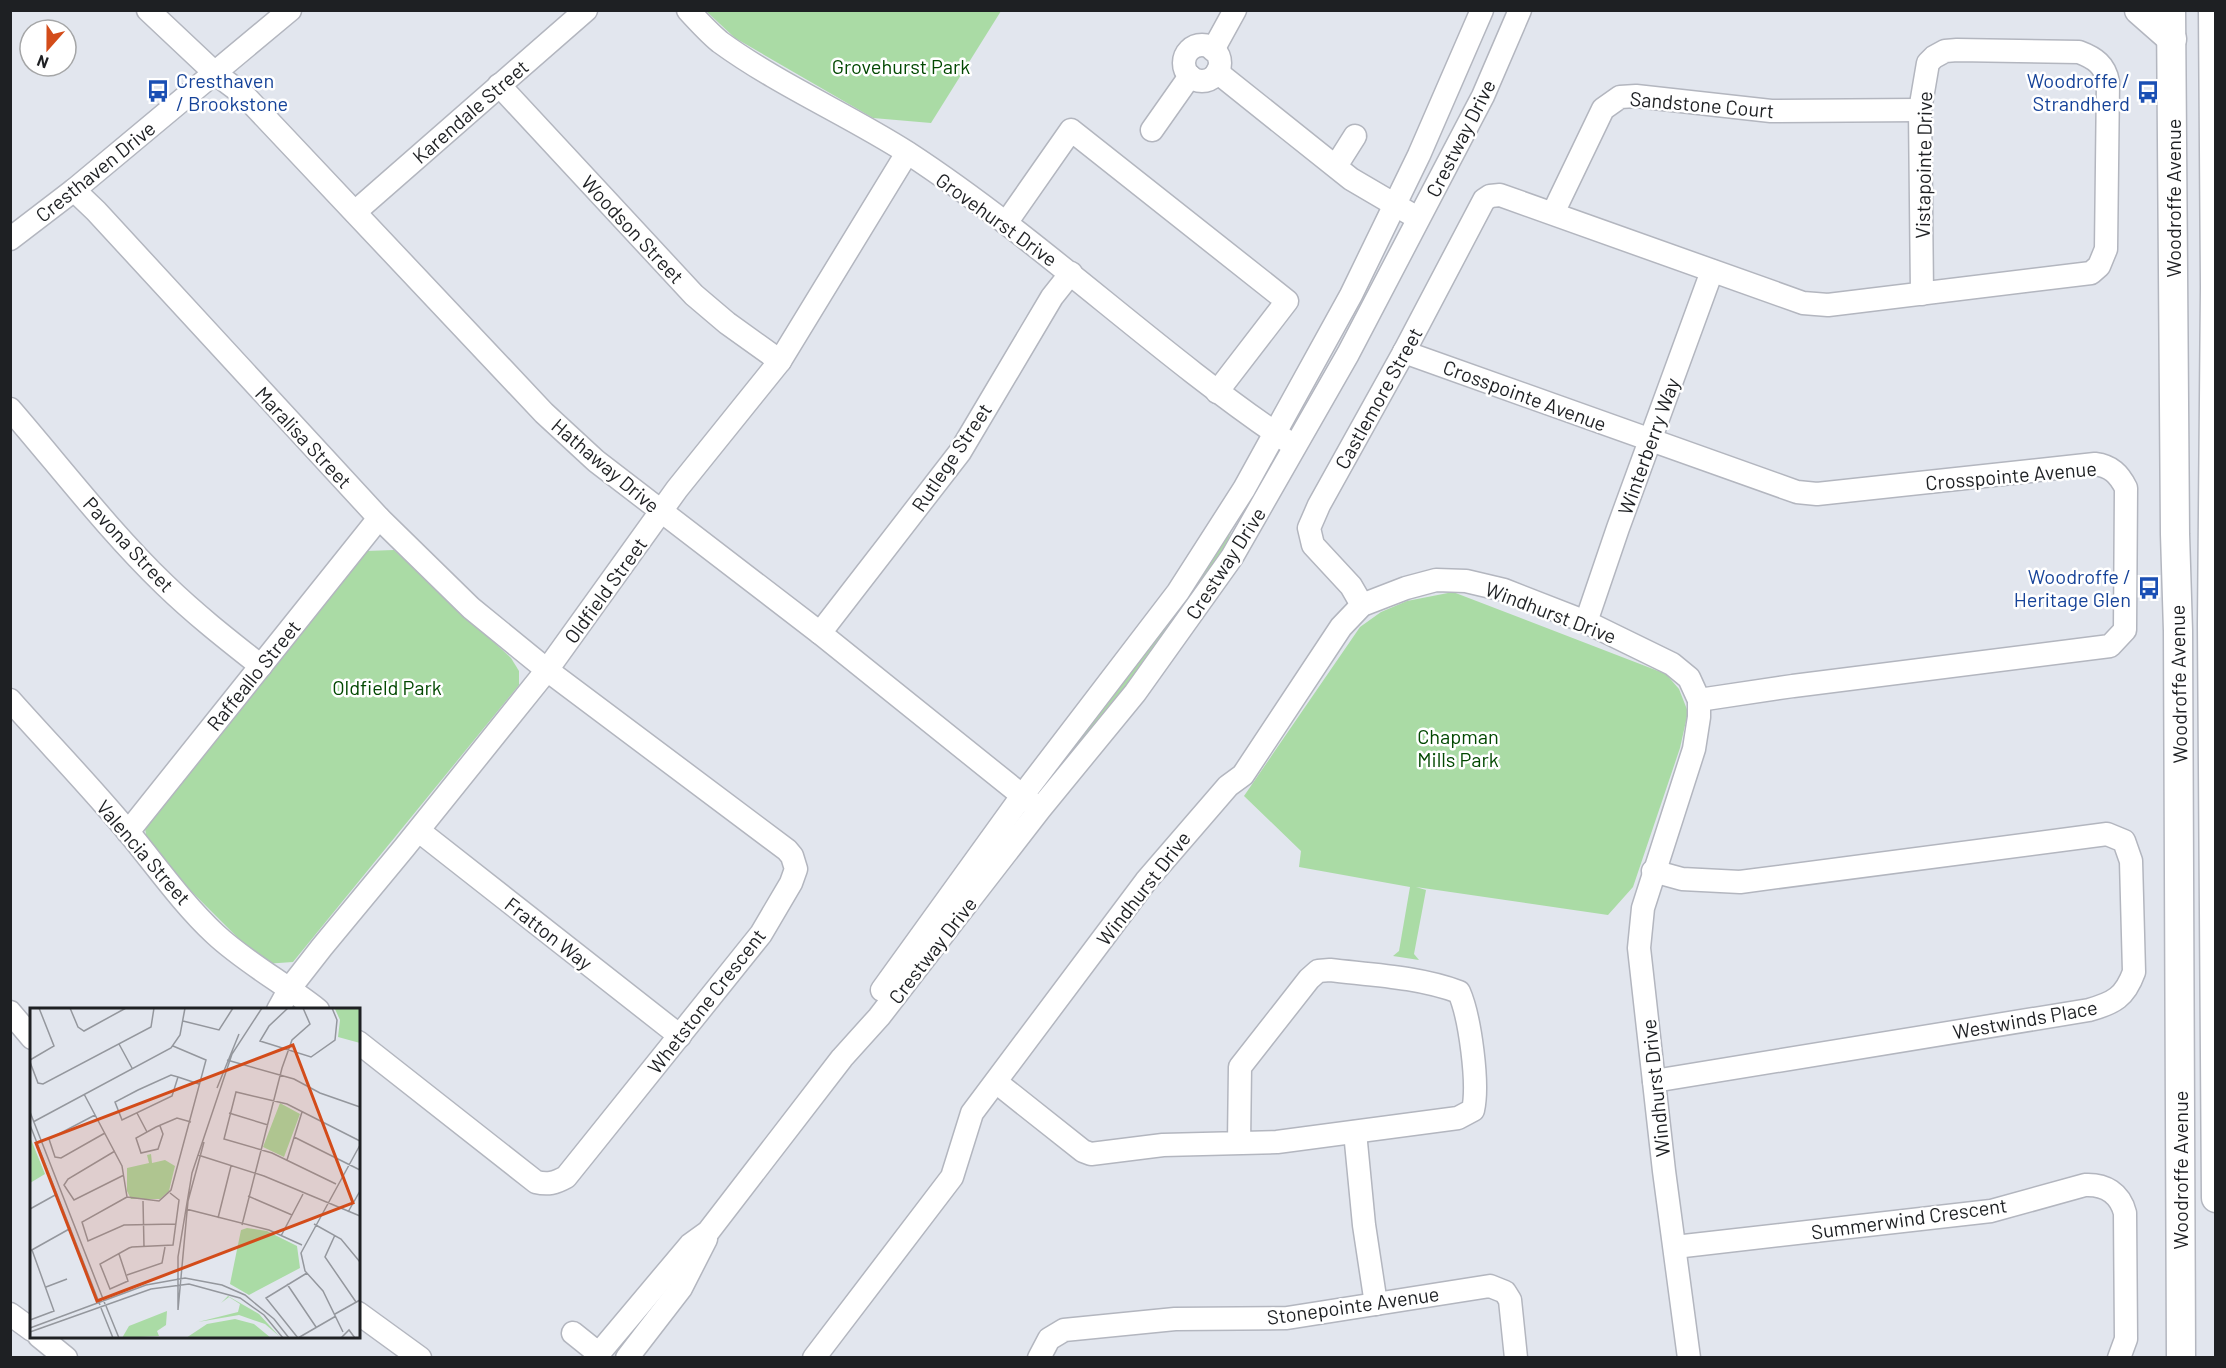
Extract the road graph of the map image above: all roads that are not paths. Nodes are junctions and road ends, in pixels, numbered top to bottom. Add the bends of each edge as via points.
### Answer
1 (148, 10) edge
2 (290, 10) edge
3 (585, 10) edge
4 (688, 10) edge
5 (1235, 10) edge
6 (1482, 10) edge
7 (1520, 10) edge
8 (2139, 10) edge
9 (2171, 10) edge
10 (2213, 10) edge
11 (2172, 39) junction
12 (1215, 61) junction
13 (216, 74) junction
14 (1190, 76) junction
15 (499, 85) junction
16 (2215, 108) edge
17 (1920, 110) junction
18 (1152, 130) dead end
19 (1355, 136) dead end
20 (907, 153) junction
21 (1336, 166) junction
22 (74, 190) junction
23 (1500, 195) joint
24 (1395, 206) junction
25 (355, 212) junction
26 (1553, 213) junction
27 (1419, 217) junction
28 (1006, 223) junction
29 (10, 239) edge
30 (1712, 271) junction
31 (1071, 273) junction
32 (1922, 294) junction
33 (1404, 352) junction
34 (780, 361) junction
35 (1218, 392) junction
36 (10, 409) edge
37 (1275, 433) junction
38 (1650, 440) junction
39 (1295, 446) junction
40 (662, 513) junction
41 (379, 518) junction
42 (1362, 605) junction
43 (1586, 622) junction
44 (2214, 625) edge
45 (2178, 631) junction
46 (820, 633) junction
47 (261, 666) junction
48 (547, 670) junction
49 (10, 700) edge
50 (1699, 700) junction
51 (1022, 796) junction
52 (1040, 809) junction
53 (418, 831) junction
54 (128, 832) junction
55 (1653, 871) junction
56 (2215, 927) edge
57 (290, 988) junction
58 (279, 1008) edge
59 (315, 1008) edge
60 (10, 1012) edge
61 (30, 1036) edge
62 (680, 1036) junction
63 (360, 1044) edge
64 (842, 1058) junction
65 (1654, 1081) junction
66 (996, 1082) junction
67 (1355, 1132) junction
68 (1239, 1143) junction
69 (2216, 1197) edge
70 (708, 1232) junction
71 (1675, 1247) junction
72 (1376, 1304) junction
73 (10, 1314) edge
74 (360, 1314) edge
75 (30, 1332) edge
76 (573, 1333) dead end
77 (40, 1341) edge
78 (824, 1354) edge
79 (596, 1355) edge
80 (418, 1357) edge
81 (66, 1358) edge
82 (627, 1358) edge
83 (1039, 1358) edge
84 (1516, 1358) edge
85 (1689, 1358) edge
86 (2119, 1358) edge
87 (2181, 1358) edge

1 - 13 street, Hathaway Drive
2 - 13 street, Cresthaven Drive
3 - 15 street, Karendale Street
4 - 20 street, Grovehurst Drive via 718,41 756,66
5 - 12 street
6 - 24 street, Crestway Drive
7 - 27 street, Crestway Drive via 1483,96
8 - 11 main road
9 - 11 main road, Woodroffe Avenue
10 - 16 main road, Woodroffe Avenue
11 - 45 main road, Woodroffe Avenue
12 - 14 street via 1212,77 1204,81
12 - 14 street via 1206,46 1191,48 1184,62
12 - 21 street
13 - 22 street, Cresthaven Drive
13 - 25 street, Hathaway Drive via 244,95
14 - 18 street
15 - 25 street, Karendale Street
15 - 34 street, Woodson Street via 694,295
16 - 44 main road, Woodroffe Avenue
17 - 26 street, Sandstone Court via 1771,111 1620,97 1603,109
17 - 32 street, Vistapointe Drive
17 - 32 street, Vistapointe Drive via 1928,63 1945,51 2079,52 2103,67 2108,82 2106,249 2099,266 2091,273
19 - 21 street
20 - 28 street, Grovehurst Drive
20 - 34 street, Oldfield Street
21 - 24 street
22 - 29 street, Cresthaven Drive
22 - 41 street, Maralisa Street
23 - 26 street, Vistapointe Drive
23 - 33 street, Castlemore Street via 1481,203
24 - 27 street
24 - 37 street, Crestway Drive
25 - 40 street, Hathaway Drive via 544,413
26 - 30 street, Vistapointe Drive
27 - 39 street, Crestway Drive
28 - 31 street, Grovehurst Drive
28 - 35 street via 1071,130 1287,301
30 - 32 street, Vistapointe Drive via 1811,304
30 - 38 street, Winterberry Way
31 - 35 street, Grovehurst Drive
31 - 46 street, Rutlege Street via 1052,297 960,452
33 - 38 street, Crosspointe Avenue
33 - 42 street, Castlemore Street via 1318,505 1309,528 1313,545 1351,586
34 - 40 street, Oldfield Street
35 - 37 street, Grovehurst Drive
36 - 47 street, Pavona Street via 164,584
37 - 39 street, Grovehurst Drive
37 - 51 street, Crestway Drive via 1178,592
38 - 43 street, Winterberry Way
38 - 50 street, Crosspointe Avenue via 1797,492 1817,494 2095,464 2107,466 2126,489 2125,630 2110,646
39 - 52 street, Crestway Drive via 1237,549 1198,607 1115,719
40 - 46 street, Hathaway Drive
40 - 48 street, Oldfield Street
41 - 47 street, Raffeallo Street
41 - 48 street, Maralisa Street via 471,608
42 - 43 street, Windhurst Drive via 1436,580 1466,580 1504,590
42 - 66 street, Windhurst Drive via 1341,627 1243,775 1228,786 1146,881
43 - 50 street, Windhurst Drive via 1672,664 1689,678
44 - 45 street
44 - 56 main road, Woodroffe Avenue
45 - 87 main road, Woodroffe Avenue
46 - 51 street, Hathaway Drive
47 - 54 street, Raffeallo Street
48 - 53 street, Oldfield Street
48 - 62 street, Whetstone Crescent via 792,856 796,868 791,883 761,934
49 - 54 street, Valencia Street
50 - 55 street, Windhurst Drive via 1694,748
51 - 52 street, Hathaway Drive
51 - 64 street, Crestway Drive via 868,1011
52 - 64 street, Crestway Drive via 879,1017
53 - 57 street, Oldfield Street
53 - 62 street, Fratton Way
54 - 57 street, Valencia Street via 215,934 264,973
55 - 65 street, Windhurst Drive via 1640,921 1639,948
55 - 65 street, Westwinds Place via 1682,879 1740,882 2107,834 2124,842 2131,861 2134,972 2129,987 2111,1004 2089,1010
56 - 69 main road, Woodroffe Avenue
57 - 58 street, Oldfield Street
57 - 59 street
60 - 61 street
62 - 63 street, Whetstone Crescent via 566,1176 546,1184 536,1182
64 - 70 street, Crestway Drive
65 - 71 street, Windhurst Drive
66 - 68 street via 1091,1154 1163,1145
66 - 78 street, Windhurst Drive via 972,1113 952,1177
67 - 68 street
67 - 68 street via 1458,1118 1473,1110 1477,1094 1465,1006 1459,992 1404,979 1318,971 1240,1067
67 - 72 street
70 - 79 street, Crestway Drive via 690,1245
70 - 82 street, Crestway Drive via 681,1288
71 - 85 street, Windhurst Drive
71 - 86 street, Summerwind Crescent via 1990,1211 2096,1184 2114,1191 2125,1212 2126,1339
72 - 83 street, Stonepointe Avenue via 1287,1318 1175,1319 1064,1330 1049,1339
72 - 84 street, Stonepointe Avenue via 1490,1286 1504,1292 1510,1300
73 - 75 street
74 - 80 street
76 - 79 street
77 - 81 street

